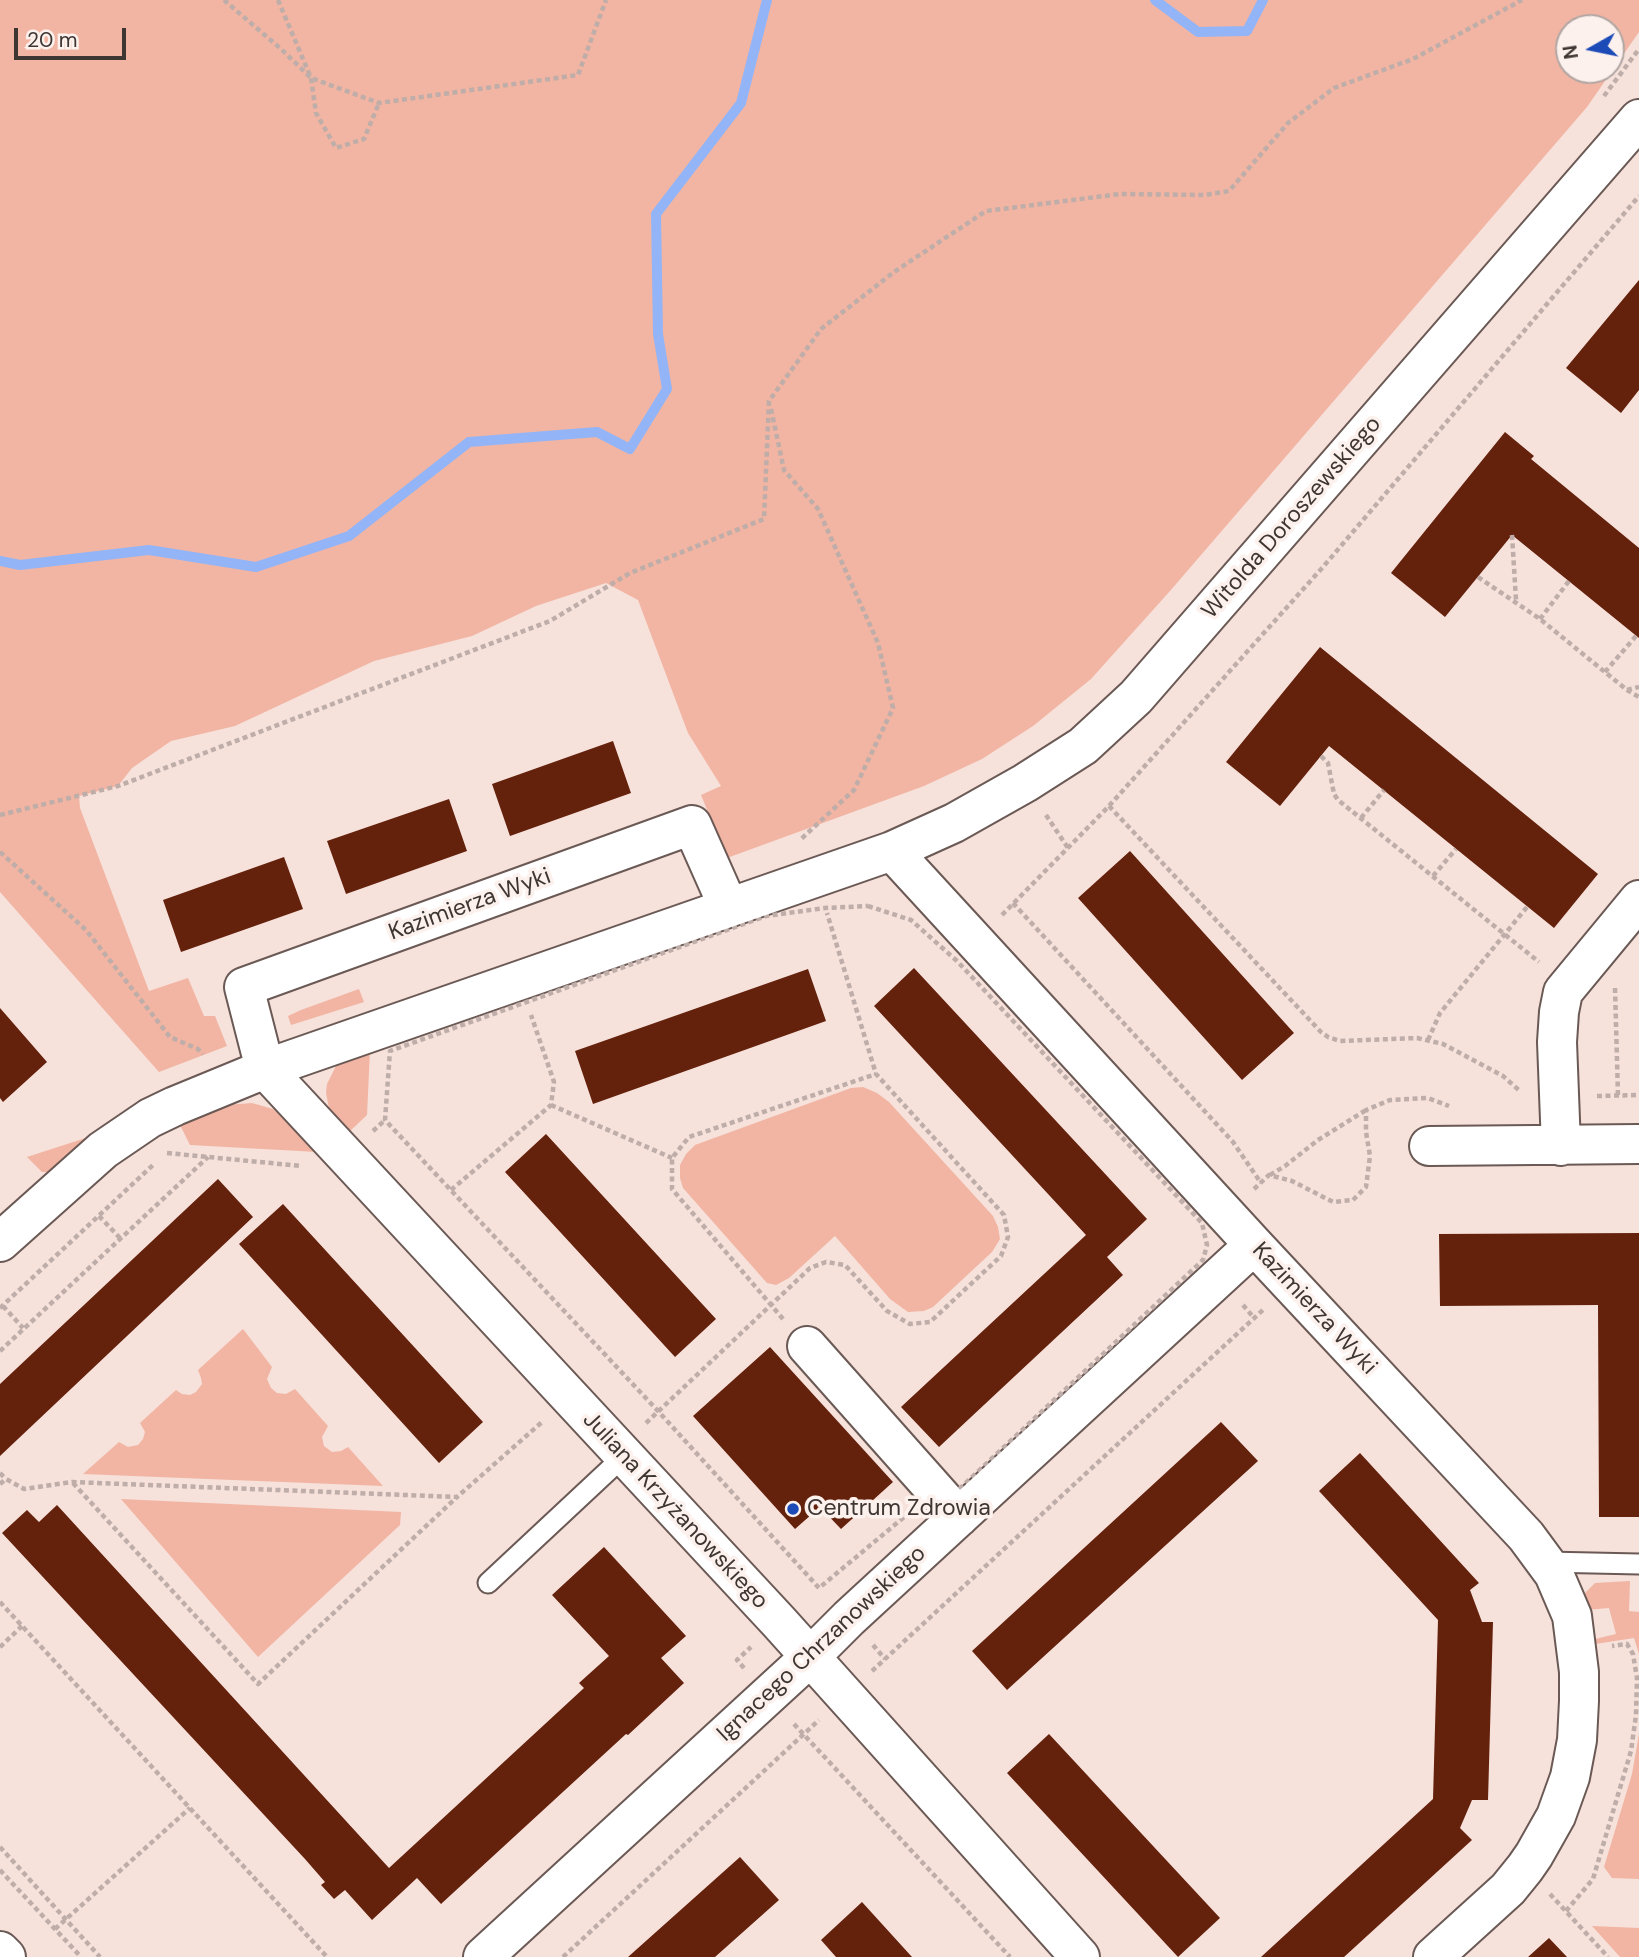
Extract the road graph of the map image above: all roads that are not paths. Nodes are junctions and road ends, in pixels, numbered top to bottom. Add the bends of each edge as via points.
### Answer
1 (1639, 119) edge
2 (892, 851) junction
3 (1639, 900) edge
4 (729, 906) junction
5 (265, 1069) junction
6 (1639, 1144) edge
7 (1429, 1146) dead end
8 (1561, 1146) junction
9 (0, 1242) edge
10 (1254, 1245) junction
11 (807, 1346) road end
12 (621, 1452) junction
13 (951, 1508) junction
14 (1546, 1562) junction
15 (1639, 1564) edge
16 (488, 1583) dead end
17 (810, 1657) junction
18 (0, 1951) edge
19 (6, 1957) edge
20 (482, 1957) edge
21 (1080, 1957) edge
22 (1433, 1957) edge

1 - 2 street, Witolda Doroszewskiego via 1136,697 1083,746 1026,783
2 - 4 street
2 - 10 street, Kazimierza Wyki via 1214,1219
3 - 8 street via 1563,992 1557,1042
4 - 5 street
4 - 5 street, Kazimierza Wyki via 692,825 244,987
5 - 9 street via 150,1118 103,1150
5 - 12 street, Juliana Krzyżanowskiego
6 - 8 street
7 - 8 street
10 - 13 street, Ignacego Chrzanowskiego
10 - 14 street, Kazimierza Wyki via 1526,1535
11 - 13 street
12 - 16 lane
12 - 17 street, Juliana Krzyżanowskiego
13 - 17 street, Ignacego Chrzanowskiego
14 - 15 lane
14 - 22 street, Kazimierza Wyki via 1572,1616 1579,1672 1577,1741 1570,1777 1556,1816 1525,1868
17 - 20 street, Ignacego Chrzanowskiego
17 - 21 street, Juliana Krzyżanowskiego
18 - 19 street

